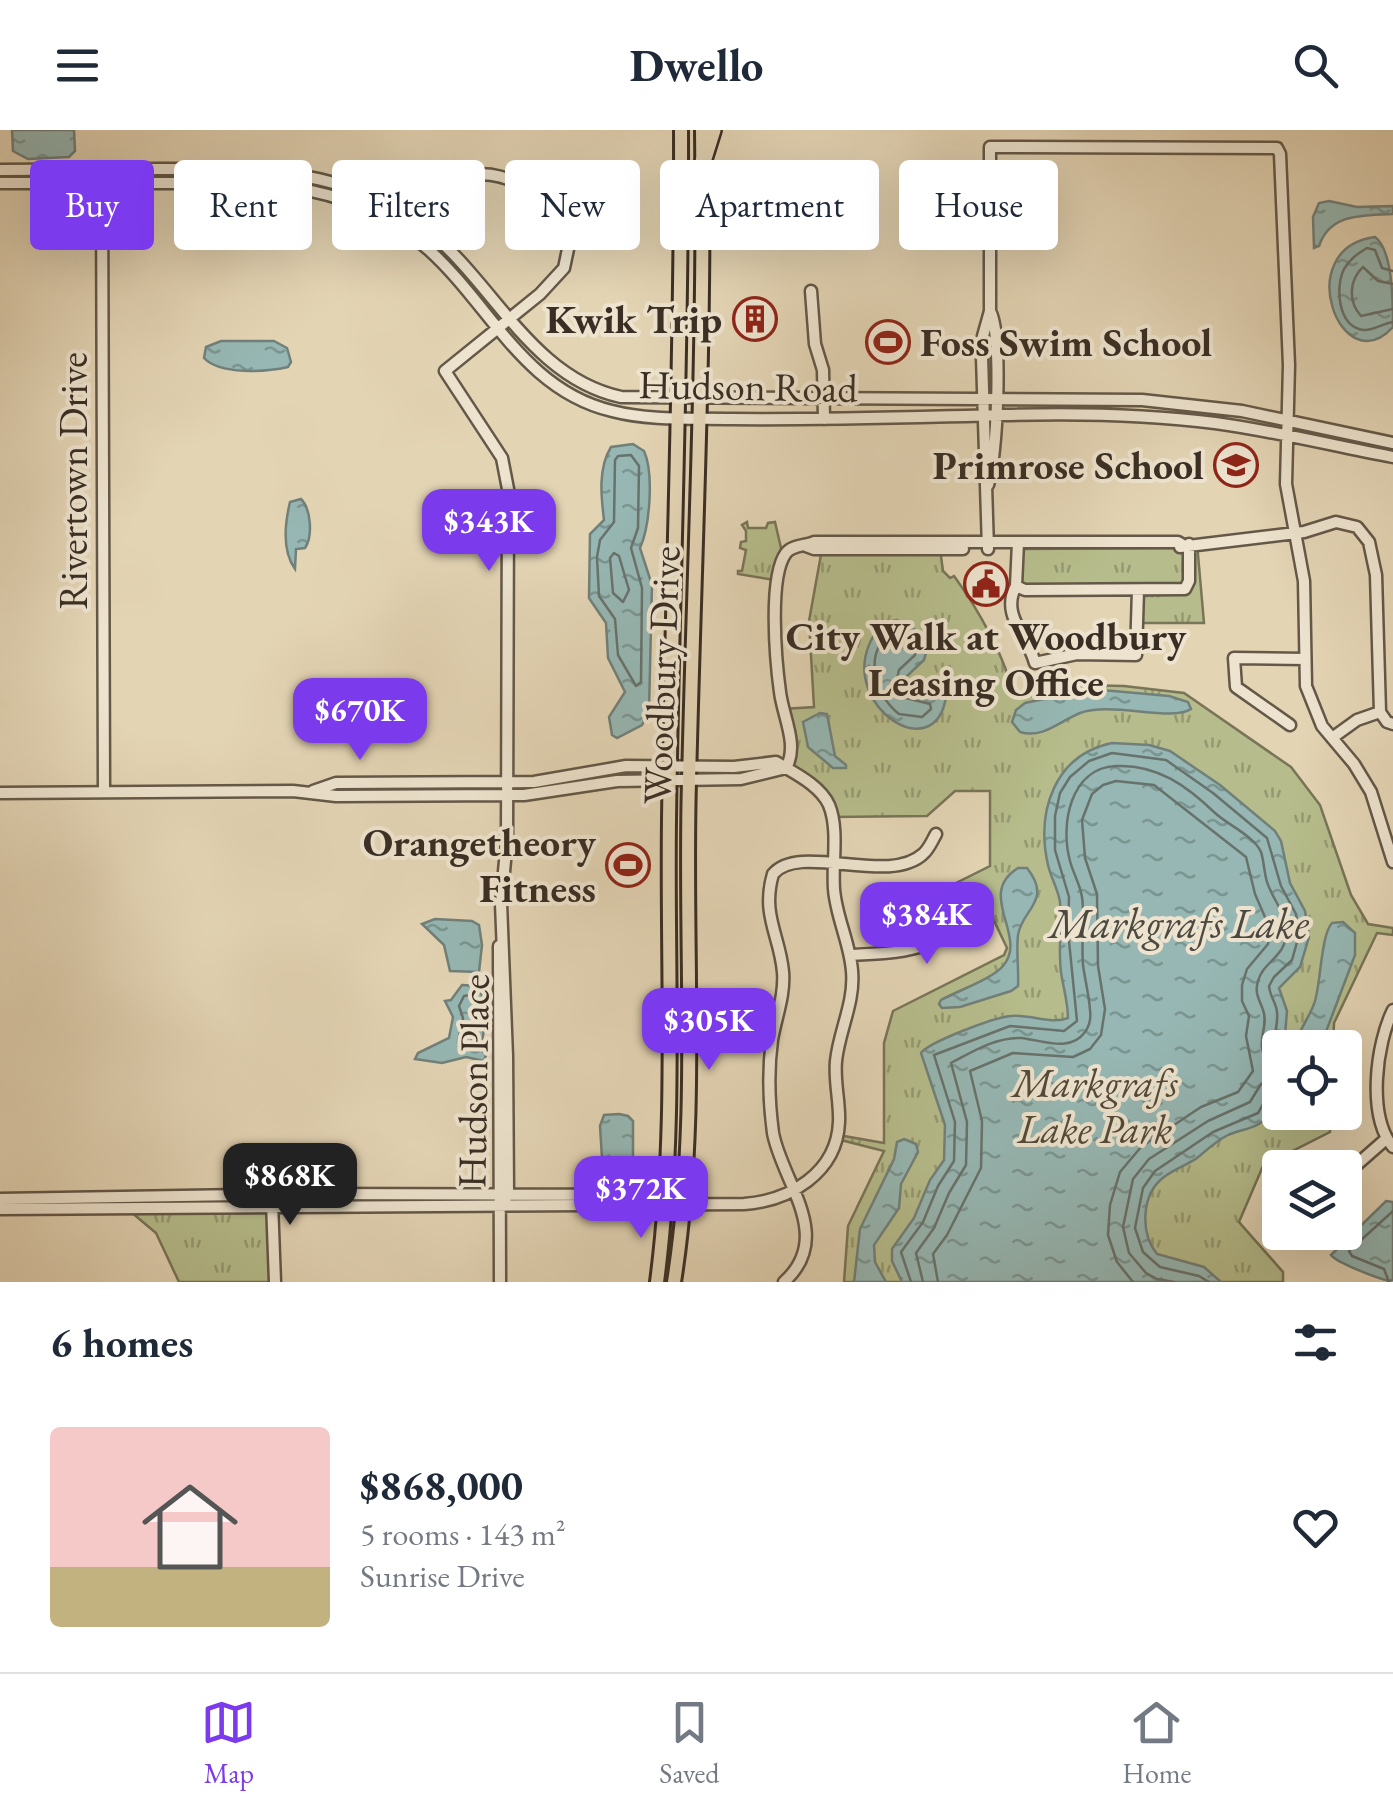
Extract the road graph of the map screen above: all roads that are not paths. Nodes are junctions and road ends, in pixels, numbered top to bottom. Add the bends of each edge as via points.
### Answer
1 (681, 130) edge
2 (702, 130) edge
3 (714, 130) edge
4 (702, 160) edge
5 (704, 160) edge
6 (0, 170) edge
7 (30, 170) edge
8 (154, 171) edge
9 (485, 174) edge
10 (332, 181) edge
11 (154, 183) edge
12 (0, 184) edge
13 (30, 184) edge
14 (332, 196) edge
15 (102, 250) edge
16 (426, 250) edge
17 (448, 250) edge
18 (702, 250) edge
19 (811, 291) dead end
20 (990, 311) junction
21 (510, 319) junction
22 (498, 330) junction
23 (982, 399) junction
24 (996, 399) junction
25 (680, 400) junction
26 (701, 400) junction
27 (824, 400) junction
28 (989, 416) junction
29 (679, 418) junction
30 (700, 418) junction
31 (824, 419) junction
32 (1287, 420) junction
33 (1287, 436) junction
34 (1393, 443) edge
35 (1393, 457) edge
36 (1294, 532) junction
37 (1186, 544) junction
38 (988, 546) junction
39 (1018, 546) junction
40 (1016, 586) junction
41 (1138, 590) junction
42 (1305, 659) junction
43 (1379, 669) junction
44 (1393, 669) edge
45 (1380, 712) junction
46 (1393, 724) edge
47 (1290, 725) dead end
48 (1332, 738) junction
49 (781, 765) junction
50 (670, 773) junction
51 (689, 774) junction
52 (506, 782) junction
53 (313, 791) junction
54 (0, 792) edge
55 (104, 792) junction
56 (506, 795) junction
57 (936, 834) dead end
58 (1390, 846) edge
59 (834, 862) junction
60 (1393, 862) edge
61 (970, 911) dead end
62 (850, 955) junction
63 (1393, 1010) edge
64 (1390, 1143) edge
65 (1362, 1163) edge
66 (796, 1189) junction
67 (504, 1193) junction
68 (0, 1199) edge
69 (666, 1199) junction
70 (272, 1202) junction
71 (682, 1204) junction
72 (0, 1208) edge
73 (502, 1208) junction
74 (275, 1282) edge
75 (500, 1282) edge
76 (657, 1282) edge
77 (674, 1282) edge
78 (784, 1282) edge

1 - 25 main road, Woodbury Drive
2 - 4 main road, Woodbury Drive
3 - 5 highway
6 - 7 street, Hudson Road
8 - 10 street, Hudson Road via 294,172
9 - 21 street via 558,198 568,216 564,268
11 - 14 street, Hudson Road via 262,184
12 - 13 street, Hudson Road
15 - 55 street, Rivertown Drive
16 - 22 street, Hudson Road
17 - 21 street, Hudson Road
18 - 26 main road, Woodbury Drive
19 - 27 street
20 - 23 street
20 - 24 street
20 - 32 street via 990,147 1275,147 1285,252
21 - 22 street
21 - 25 street, Hudson Road via 546,358 593,389
22 - 29 street, Hudson Road via 567,394 625,414
22 - 52 street, Hudson Place via 446,371 502,458 508,489
23 - 24 street, Hudson Road
23 - 27 street, Hudson Road
23 - 28 street
24 - 28 street
24 - 32 street, Hudson Road via 1153,401
25 - 26 street, Hudson Road
25 - 29 main road, Woodbury Drive
26 - 27 street, Hudson Road
26 - 30 main road, Woodbury Drive
27 - 31 street
28 - 31 street, Hudson Road
28 - 33 street, Hudson Road via 1146,416
28 - 38 street
29 - 30 street, Hudson Road
29 - 50 main road, Woodbury Drive
30 - 31 street, Hudson Road
30 - 51 main road, Woodbury Drive
32 - 33 street
32 - 34 street, Hudson Road
33 - 35 street, Hudson Road
33 - 36 street
36 - 37 street
36 - 42 street via 1304,581
36 - 43 street via 1343,522 1366,537 1376,575
37 - 39 street
37 - 41 street via 1186,589
38 - 39 street
38 - 49 street via 805,546 785,555 774,604 789,739
39 - 40 street
40 - 41 street
40 - 41 street via 1011,612 1035,663 1076,654 1136,655
42 - 47 street via 1234,658 1236,687
42 - 48 street via 1310,699
43 - 44 street
43 - 45 street
45 - 46 street
45 - 48 street
48 - 58 street via 1368,787
49 - 51 street via 741,779
49 - 59 street via 826,800
50 - 51 street
50 - 52 street via 608,768
50 - 56 street
50 - 69 main road, Woodbury Drive
51 - 71 main road, Woodbury Drive
52 - 53 street via 336,783
52 - 56 street, Hudson Place
53 - 55 street
53 - 56 street
54 - 55 street
56 - 67 street, Hudson Place via 498,948
57 - 59 street via 925,853 906,862
58 - 60 street
59 - 62 street via 836,906
59 - 66 street via 784,864 770,880 769,924 783,980 771,1047 772,1119
61 - 62 street via 958,929 922,948
62 - 66 street via 851,990 836,1063 837,1137 820,1170
63 - 64 street via 1380,1053 1378,1113
64 - 65 street
66 - 71 street via 764,1202
66 - 78 street via 805,1221 802,1256
67 - 69 street
67 - 70 street
67 - 73 street, Hudson Place
68 - 70 street
69 - 71 street
69 - 73 street
69 - 76 main road, Woodbury Drive
70 - 72 street
70 - 73 street
70 - 74 street
71 - 77 main road, Woodbury Drive
73 - 75 street, Hudson Place

